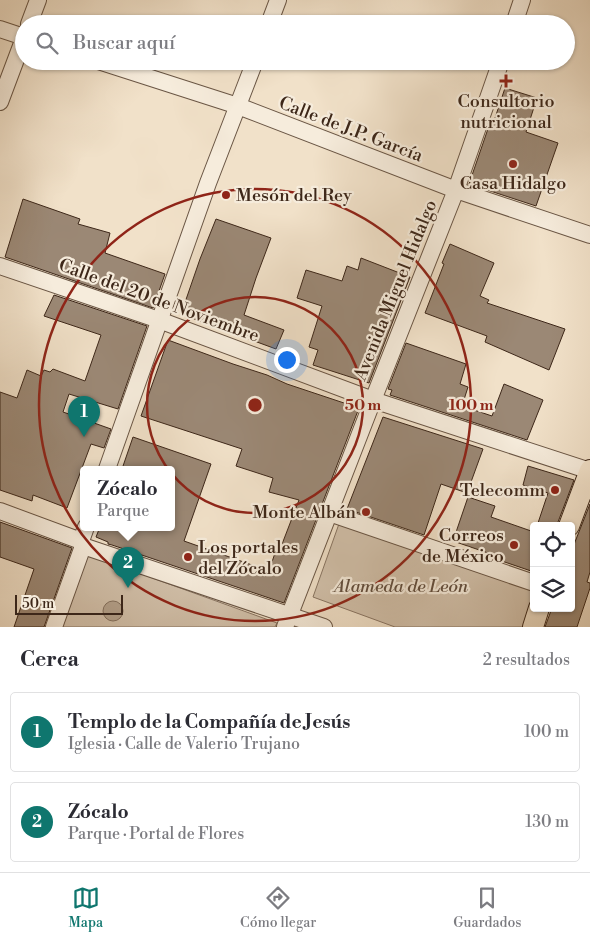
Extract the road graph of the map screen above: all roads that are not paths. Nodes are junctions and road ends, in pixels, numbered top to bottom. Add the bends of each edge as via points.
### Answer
1 (38, 0) edge
2 (278, 0) edge
3 (522, 0) edge
4 (32, 15) edge
5 (272, 15) edge
6 (517, 15) edge
7 (0, 29) edge
8 (15, 35) edge
9 (15, 62) edge
10 (126, 70) edge
11 (252, 70) edge
12 (498, 70) edge
13 (0, 102) edge
14 (238, 106) junction
15 (456, 190) junction
16 (590, 234) edge
17 (0, 266) edge
18 (160, 320) junction
19 (373, 400) junction
20 (108, 466) edge
21 (589, 470) edge
22 (0, 512) edge
23 (329, 513) junction
24 (570, 522) edge
25 (84, 538) edge
26 (530, 582) edge
27 (538, 612) edge
28 (287, 621) edge
29 (54, 627) edge
30 (324, 627) edge
31 (532, 627) edge

1 - 4 street
2 - 5 street
3 - 6 street
7 - 8 street
9 - 13 street
10 - 14 street, Calle de J.P. García
11 - 14 street
12 - 15 street, Avenida Miguel Hidalgo
14 - 15 street, Calle de J.P. García
14 - 18 street
15 - 16 street, Calle de J.P. García
15 - 19 street, Avenida Miguel Hidalgo
17 - 18 street, Calle del 20 de Noviembre
18 - 19 street, Calle del 20 de Noviembre
18 - 20 street
19 - 21 street, Calle del 20 de Noviembre
19 - 23 street, Avenida Miguel Hidalgo
21 - 24 main road
22 - 25 street
23 - 26 street
23 - 28 street, Avenida Miguel Hidalgo
25 - 28 street
25 - 29 street
27 - 31 main road
28 - 30 street

